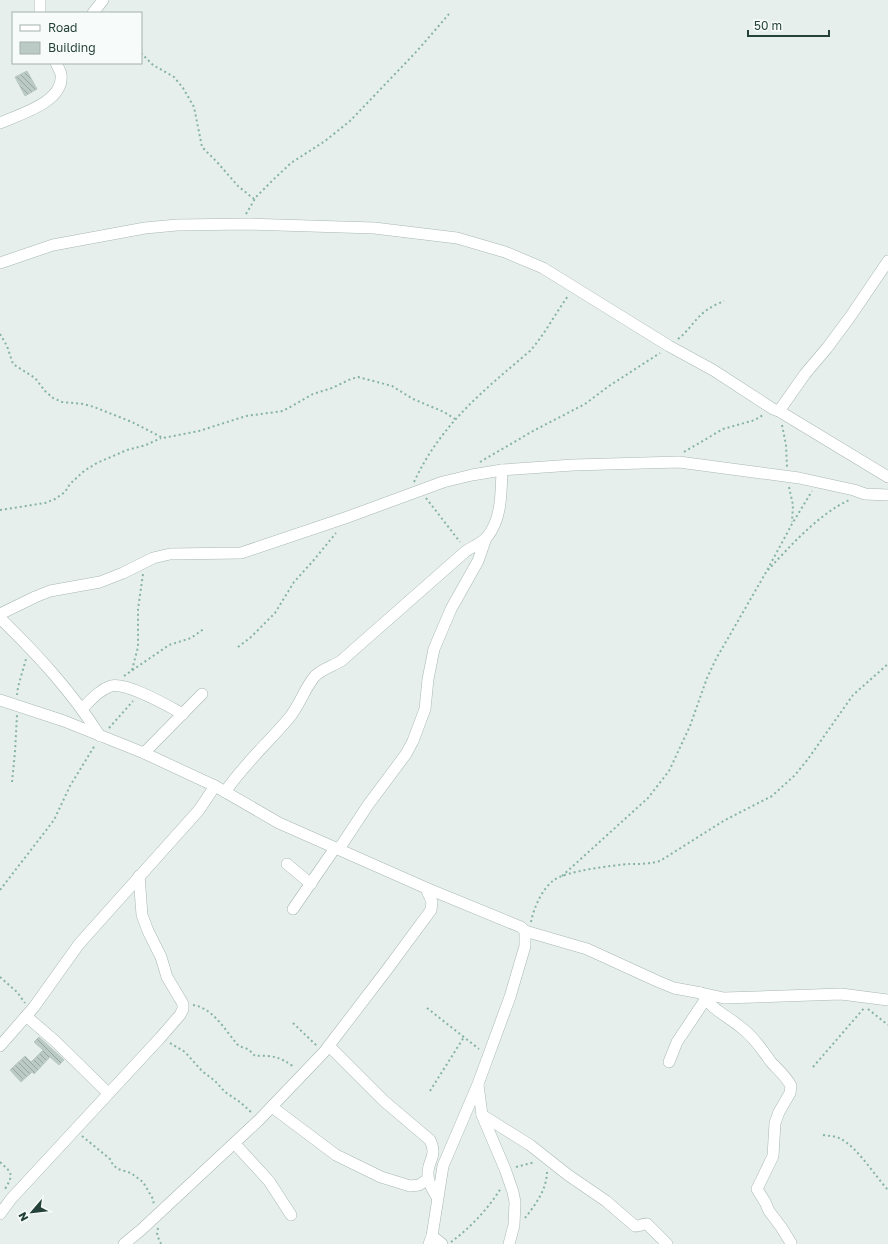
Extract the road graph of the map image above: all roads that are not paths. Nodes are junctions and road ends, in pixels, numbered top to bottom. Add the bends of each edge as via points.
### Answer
1 (40, 0) edge
2 (103, 0) edge
3 (40, 12) edge
4 (94, 12) edge
5 (56, 64) edge
6 (0, 123) edge
7 (888, 261) edge
8 (0, 263) edge
9 (776, 410) junction
10 (502, 470) junction
11 (888, 477) edge
12 (888, 495) edge
13 (486, 538) junction
14 (0, 614) edge
15 (0, 618) edge
16 (202, 694) dead end
17 (0, 700) edge
18 (82, 709) junction
19 (183, 714) junction
20 (100, 736) junction
21 (144, 753) junction
22 (215, 786) junction
23 (225, 792) junction
24 (337, 848) junction
25 (287, 864) dead end
26 (139, 876) junction
27 (311, 884) junction
28 (426, 888) junction
29 (293, 909) dead end
30 (527, 931) junction
31 (703, 997) junction
32 (888, 1000) edge
33 (27, 1015) junction
34 (0, 1046) edge
35 (326, 1049) junction
36 (669, 1062) dead end
37 (478, 1084) junction
38 (108, 1093) junction
39 (272, 1107) junction
40 (482, 1115) junction
41 (235, 1144) junction
42 (428, 1179) junction
43 (437, 1197) junction
44 (0, 1214) edge
45 (291, 1216) dead end
46 (431, 1240) edge
47 (791, 1243) dead end
48 (124, 1244) edge
49 (442, 1244) edge
50 (509, 1244) edge
51 (667, 1244) edge

1 - 3 street
2 - 4 street
5 - 6 street via 61,74 60,83 52,98
7 - 9 street via 827,348
8 - 9 street via 53,246 145,228 177,225 374,228 457,238 504,252 543,268
9 - 11 street
10 - 12 street via 574,464 679,462 818,482 865,494
10 - 13 street via 498,514
10 - 14 street via 443,482 241,553 170,554 153,558 100,582 50,591
13 - 23 street via 466,551 341,661 315,675 290,717
13 - 24 street via 478,561 450,608 434,649 425,709 414,741
15 - 18 street via 30,646
16 - 19 street
17 - 20 street
18 - 19 street via 97,694 118,686 139,692
18 - 20 street
19 - 21 street
20 - 21 street
21 - 22 street
22 - 23 street
22 - 26 street via 199,810
23 - 24 street via 279,823
24 - 27 street
24 - 28 street
25 - 27 street
26 - 33 street via 79,944
26 - 38 street via 142,915 162,957 167,977 184,1009
27 - 29 street
28 - 30 street
28 - 35 street via 432,902 431,910
30 - 31 street via 587,949 674,988
30 - 37 street via 510,997
31 - 32 street via 827,993
31 - 36 street via 677,1042
31 - 47 street via 716,1010 752,1036 791,1086 775,1123 773,1156 757,1189 768,1212
33 - 34 street
33 - 38 street
35 - 39 street
35 - 42 street via 357,1073 379,1096 430,1140 433,1157
37 - 40 street
37 - 43 street via 443,1166
38 - 44 street
39 - 41 street
39 - 42 street via 336,1155 381,1177 410,1186
40 - 50 street via 513,1192 514,1225
40 - 51 street via 606,1201 635,1226 647,1224
41 - 45 street via 269,1181
41 - 48 street
42 - 43 street
43 - 46 street
46 - 49 street

